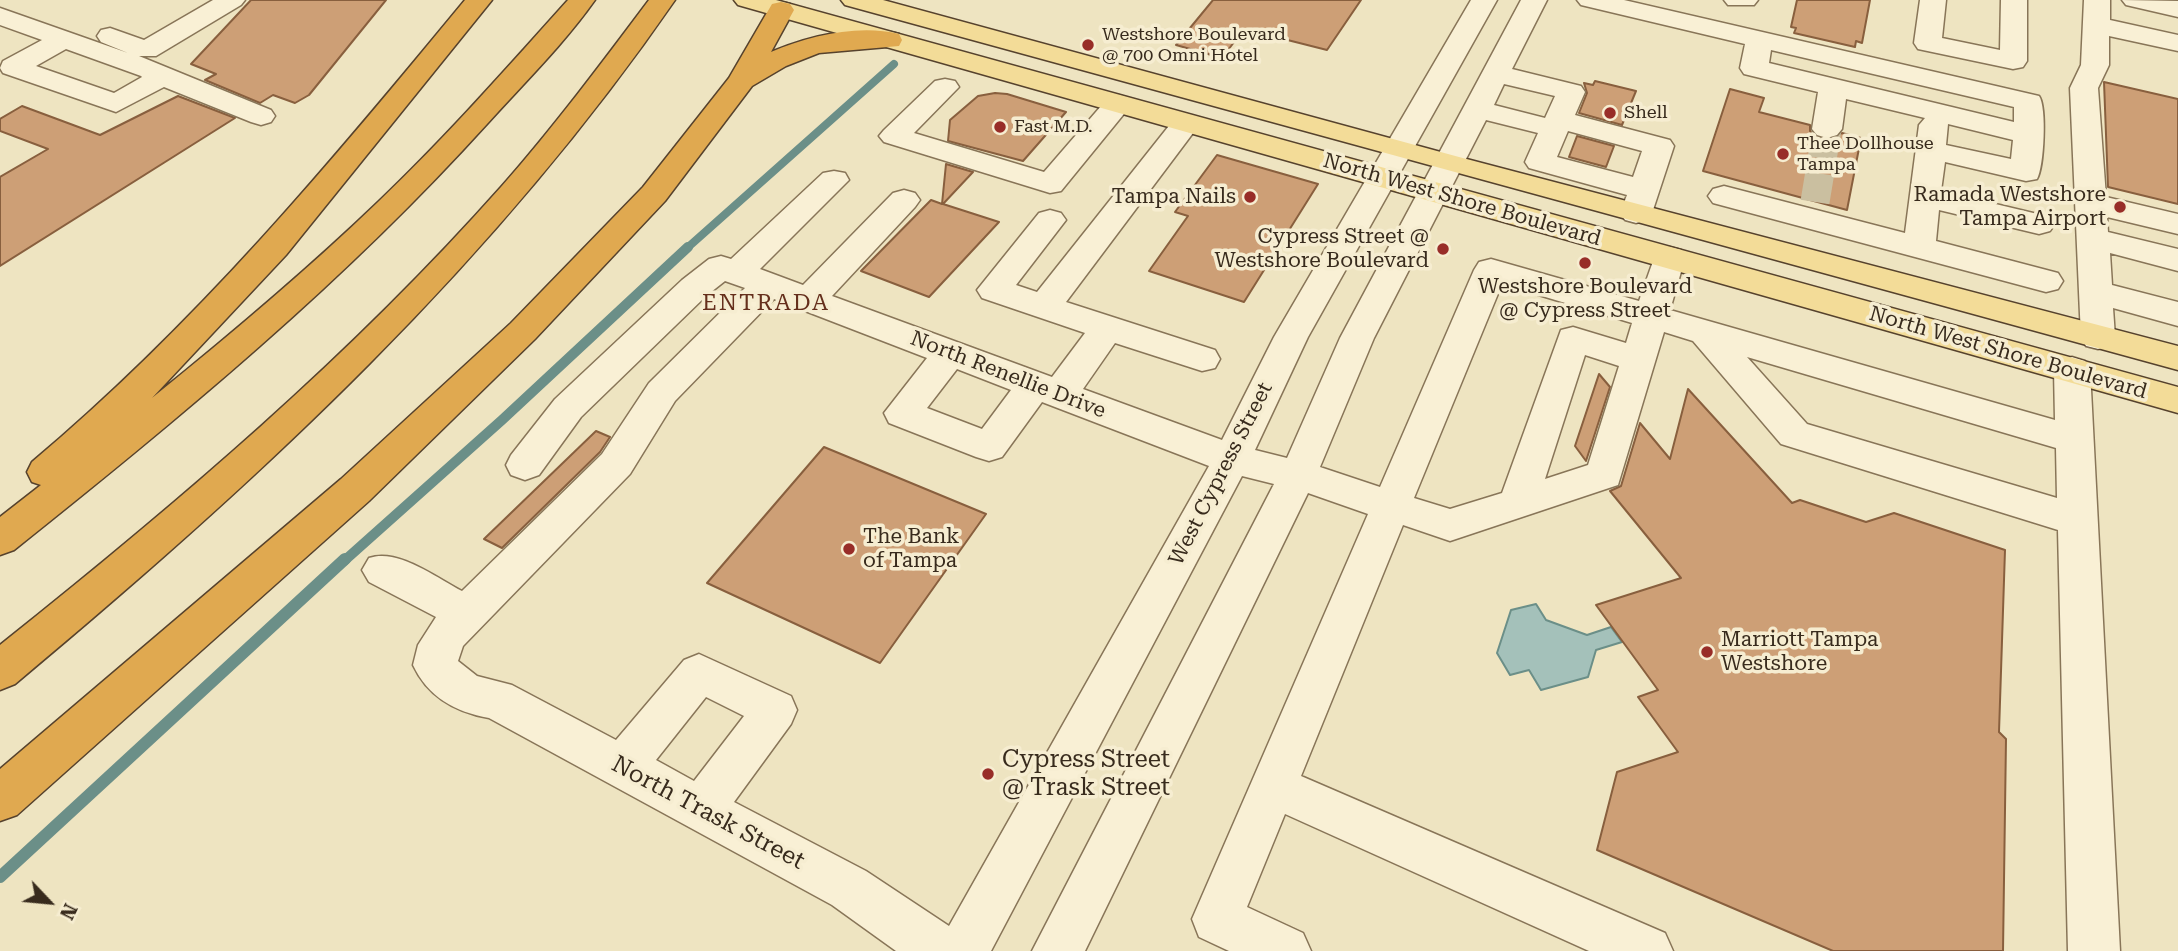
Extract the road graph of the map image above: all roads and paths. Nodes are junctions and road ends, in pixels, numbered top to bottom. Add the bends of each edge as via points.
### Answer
1 (23, 0) edge
2 (232, 0) edge
3 (479, 0) edge
4 (582, 0) edge
5 (662, 0) edge
6 (747, 0) edge
7 (854, 0) edge
8 (1484, 0) edge
9 (1534, 0) edge
10 (1590, 0) edge
11 (1737, 0) edge
12 (1745, 0) edge
13 (1933, 0) edge
14 (2014, 0) edge
15 (2135, 0) edge
16 (782, 5) edge
17 (2178, 9) edge
18 (2098, 13) edge
19 (0, 16) edge
20 (64, 39) junction
21 (890, 40) junction
22 (1759, 42) junction
23 (2178, 43) edge
24 (1496, 73) junction
25 (1903, 75) junction
26 (162, 77) junction
27 (741, 81) junction
28 (1532, 82) junction
29 (945, 86) dead end
30 (1833, 88) junction
31 (1118, 104) junction
32 (1900, 104) junction
33 (1477, 109) junction
34 (1935, 113) junction
35 (261, 116) dead end
36 (1514, 119) junction
37 (1186, 123) junction
38 (1557, 125) junction
39 (1827, 129) tunnel mouth
40 (2029, 135) junction
41 (1930, 150) junction
42 (1389, 163) junction
43 (1547, 177) junction
44 (1440, 178) junction
45 (834, 180) dead end
46 (1724, 197) dead end
47 (1926, 197) junction
48 (904, 200) dead end
49 (1640, 202) junction
50 (2091, 203) junction
51 (1814, 211) junction
52 (1050, 220) dead end
53 (2039, 224) dead end
54 (2178, 224) edge
55 (2093, 239) junction
56 (1919, 248) junction
57 (1669, 258) junction
58 (1805, 258) junction
59 (2178, 260) edge
60 (742, 275) junction
61 (2046, 281) dead end
62 (2096, 292) junction
63 (808, 300) junction
64 (1044, 307) junction
65 (2178, 314) edge
66 (1652, 316) junction
67 (1107, 328) junction
68 (1705, 332) junction
69 (2098, 337) junction
70 (951, 353) junction
71 (2178, 358) edge
72 (1202, 359) dead end
73 (1639, 359) junction
74 (2072, 370) junction
75 (1047, 390) junction
76 (2178, 400) edge
77 (2075, 440) junction
78 (1232, 459) junction
79 (525, 465) dead end
80 (1298, 475) junction
81 (1517, 505) junction
82 (1391, 506) junction
83 (0, 510) edge
84 (2078, 520) junction
85 (0, 539) edge
86 (383, 570) dead end
87 (466, 613) junction
88 (0, 671) edge
89 (622, 766) junction
90 (1273, 786) junction
91 (0, 799) edge
92 (701, 809) junction
93 (940, 951) edge
94 (963, 951) edge
95 (1058, 951) edge
96 (1285, 951) edge
97 (1647, 951) edge
98 (2094, 951) edge

1 - 2 street via 146,50
3 - 83 highway via 243,284 127,401
4 - 85 highway via 438,160 332,263 185,393
5 - 88 highway via 511,194 351,363 182,519
6 - 16 main road, North West Shore Boulevard
7 - 42 main road, North West Shore Boulevard
8 - 42 street, West Cypress Street
9 - 24 street
10 - 22 street
11 - 12 street
13 - 14 street via 1928,43 2013,61
15 - 17 street
16 - 21 main road, North West Shore Boulevard
16 - 27 highway
18 - 23 street
18 - 50 street via 2095,65 2084,88
19 - 20 street
20 - 26 street
20 - 26 street via 13,67 116,103
21 - 27 highway via 815,45 771,62
21 - 31 main road, North West Shore Boulevard
22 - 25 street
22 - 30 street via 1754,68
24 - 28 street
24 - 33 street
25 - 32 street
25 - 40 street via 2029,102
26 - 35 street
27 - 91 highway via 654,194 523,331 355,490
28 - 36 street
28 - 38 street via 1571,92
29 - 31 street via 894,136 1050,184
30 - 32 street
30 - 39 street
31 - 37 main road, North West Shore Boulevard
32 - 34 street
33 - 36 street
33 - 44 street
34 - 40 street
34 - 41 street
36 - 38 street
37 - 42 main road, North West Shore Boulevard
37 - 64 street
38 - 43 street via 1540,162
38 - 49 street via 1659,146
40 - 41 street via 2026,172
41 - 47 street
42 - 44 main road, North West Shore Boulevard
42 - 78 street, West Cypress Street via 1291,337
43 - 44 main road, North West Shore Boulevard
43 - 49 main road, North West Shore Boulevard
44 - 57 main road, North West Shore Boulevard
44 - 80 street via 1357,338
45 - 60 street
46 - 51 street
47 - 53 street
47 - 56 street
48 - 63 street
49 - 58 main road, North West Shore Boulevard
50 - 54 street
50 - 55 street
51 - 56 street
51 - 58 street
52 - 64 street via 994,290
55 - 59 street
55 - 62 street
56 - 61 street
57 - 66 street
57 - 74 main road, North West Shore Boulevard
58 - 69 main road, North West Shore Boulevard
60 - 63 street, North Renellie Drive
60 - 79 street via 694,288 568,408
60 - 87 street via 616,464
62 - 65 street
62 - 69 street
63 - 70 street, North Renellie Drive
64 - 67 street
66 - 68 street
66 - 73 street
66 - 82 street via 1491,270
67 - 72 street
67 - 75 street
68 - 77 street
68 - 84 street via 1794,434
69 - 71 main road, North West Shore Boulevard
70 - 75 street, North Renellie Drive
70 - 75 street via 902,413 989,447
73 - 81 street, North Renellie Drive via 1604,475
73 - 81 street via 1573,340
74 - 76 main road, North West Shore Boulevard
74 - 77 street
75 - 78 street, North Renellie Drive
77 - 84 street
78 - 80 street, North Renellie Drive
78 - 94 street, West Cypress Street
80 - 82 street, North Renellie Drive
80 - 95 street
81 - 82 street, North Renellie Drive via 1451,525
82 - 90 street
84 - 98 street
86 - 87 street
87 - 89 street, North Trask Street via 440,645 435,664 448,682 467,695 496,699
89 - 92 street, North Trask Street
89 - 92 street via 699,673 775,710
90 - 96 street via 1217,919
90 - 97 street
92 - 93 street, North Trask Street via 849,888

